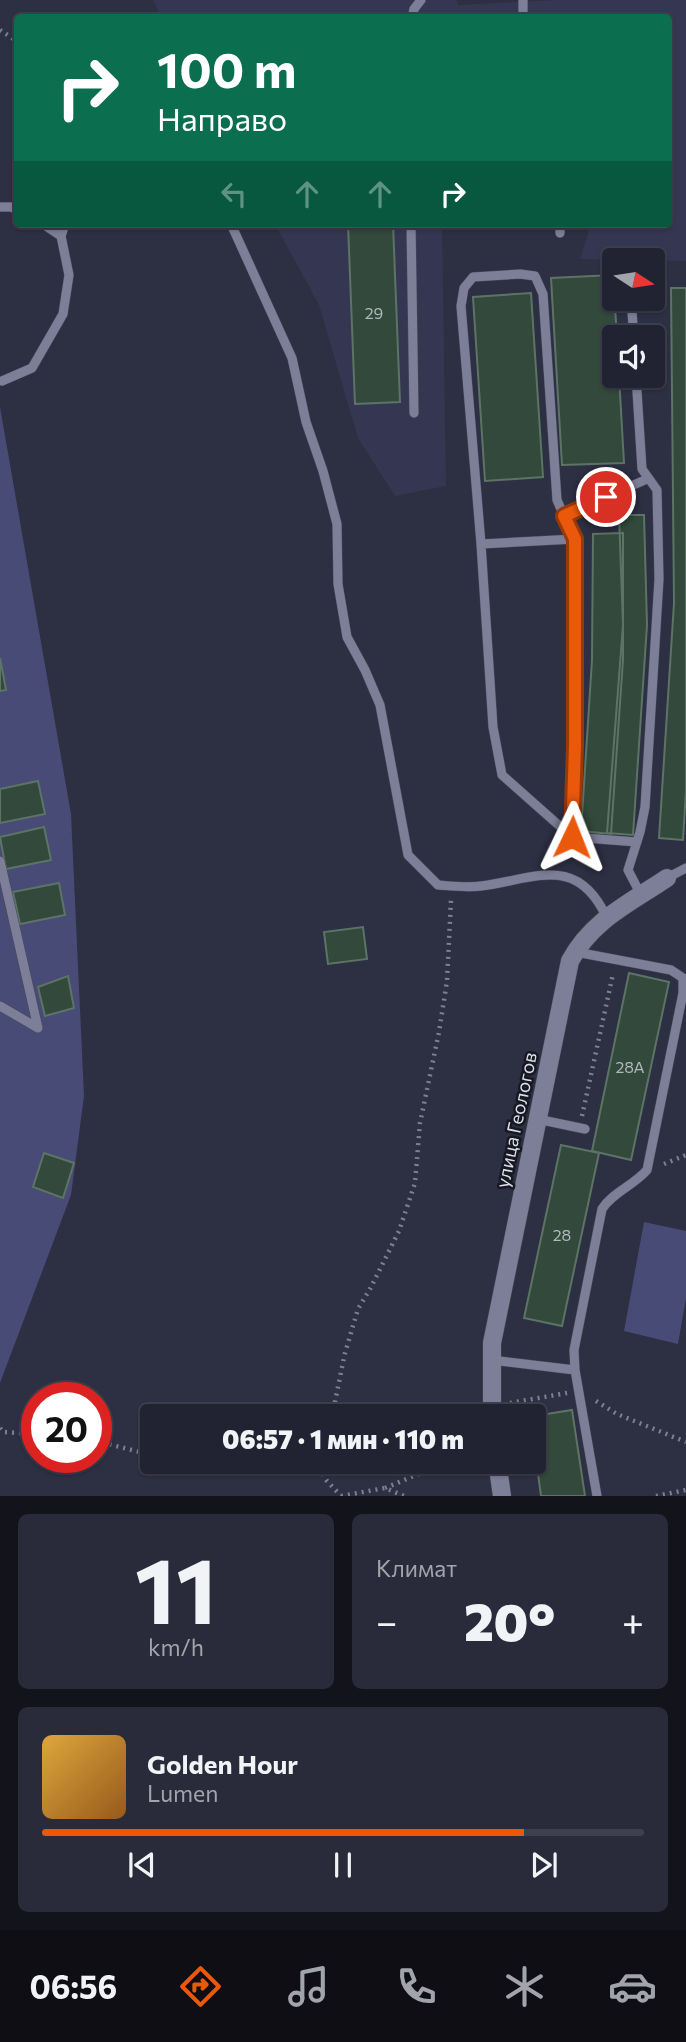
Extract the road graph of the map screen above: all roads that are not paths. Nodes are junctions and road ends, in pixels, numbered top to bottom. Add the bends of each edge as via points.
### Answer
1 (49, 228) edge
2 (64, 228) edge
3 (232, 228) edge
4 (411, 228) edge
5 (61, 236) junction
6 (2, 381) dead end
7 (637, 388) edge
8 (414, 413) dead end
9 (647, 479) junction
10 (564, 516) junction
11 (575, 539) junction
12 (481, 544) junction
13 (572, 837) junction
14 (637, 842) junction
15 (0, 861) edge
16 (686, 868) edge
17 (667, 878) joint
18 (641, 895) junction
19 (607, 918) junction
20 (575, 952) junction
21 (0, 1006) edge
22 (537, 1119) junction
23 (583, 1128) road end
24 (492, 1360) junction
25 (575, 1370) junction
26 (492, 1404) edge
27 (499, 1474) edge
28 (502, 1496) edge
29 (597, 1496) edge

1 - 5 lane
2 - 5 lane
3 - 19 lane via 292,358 337,524 338,583 347,637 380,705 408,855 438,885 479,886 551,874 577,880
4 - 8 lane
5 - 6 lane via 69,275 63,314 32,368
7 - 9 lane via 642,469
9 - 10 lane
9 - 14 lane via 657,490 659,579 645,807
10 - 11 lane
10 - 12 lane via 557,500 543,294 535,276 473,277 464,288 461,306
11 - 12 lane
11 - 13 lane
12 - 13 lane via 493,727 502,775
13 - 14 lane
14 - 18 lane via 628,870
15 - 21 lane via 38,1028
16 - 17 lane
17 - 18 street, улица Геологов
18 - 19 street, улица Геологов
19 - 20 street, улица Геологов via 589,932
20 - 22 street, улица Геологов
20 - 25 lane via 671,970 683,978 647,1170 602,1209 574,1350
22 - 23 lane
22 - 24 street, улица Геологов
24 - 25 lane
24 - 26 street, улица Геологов
25 - 29 lane
27 - 28 street

